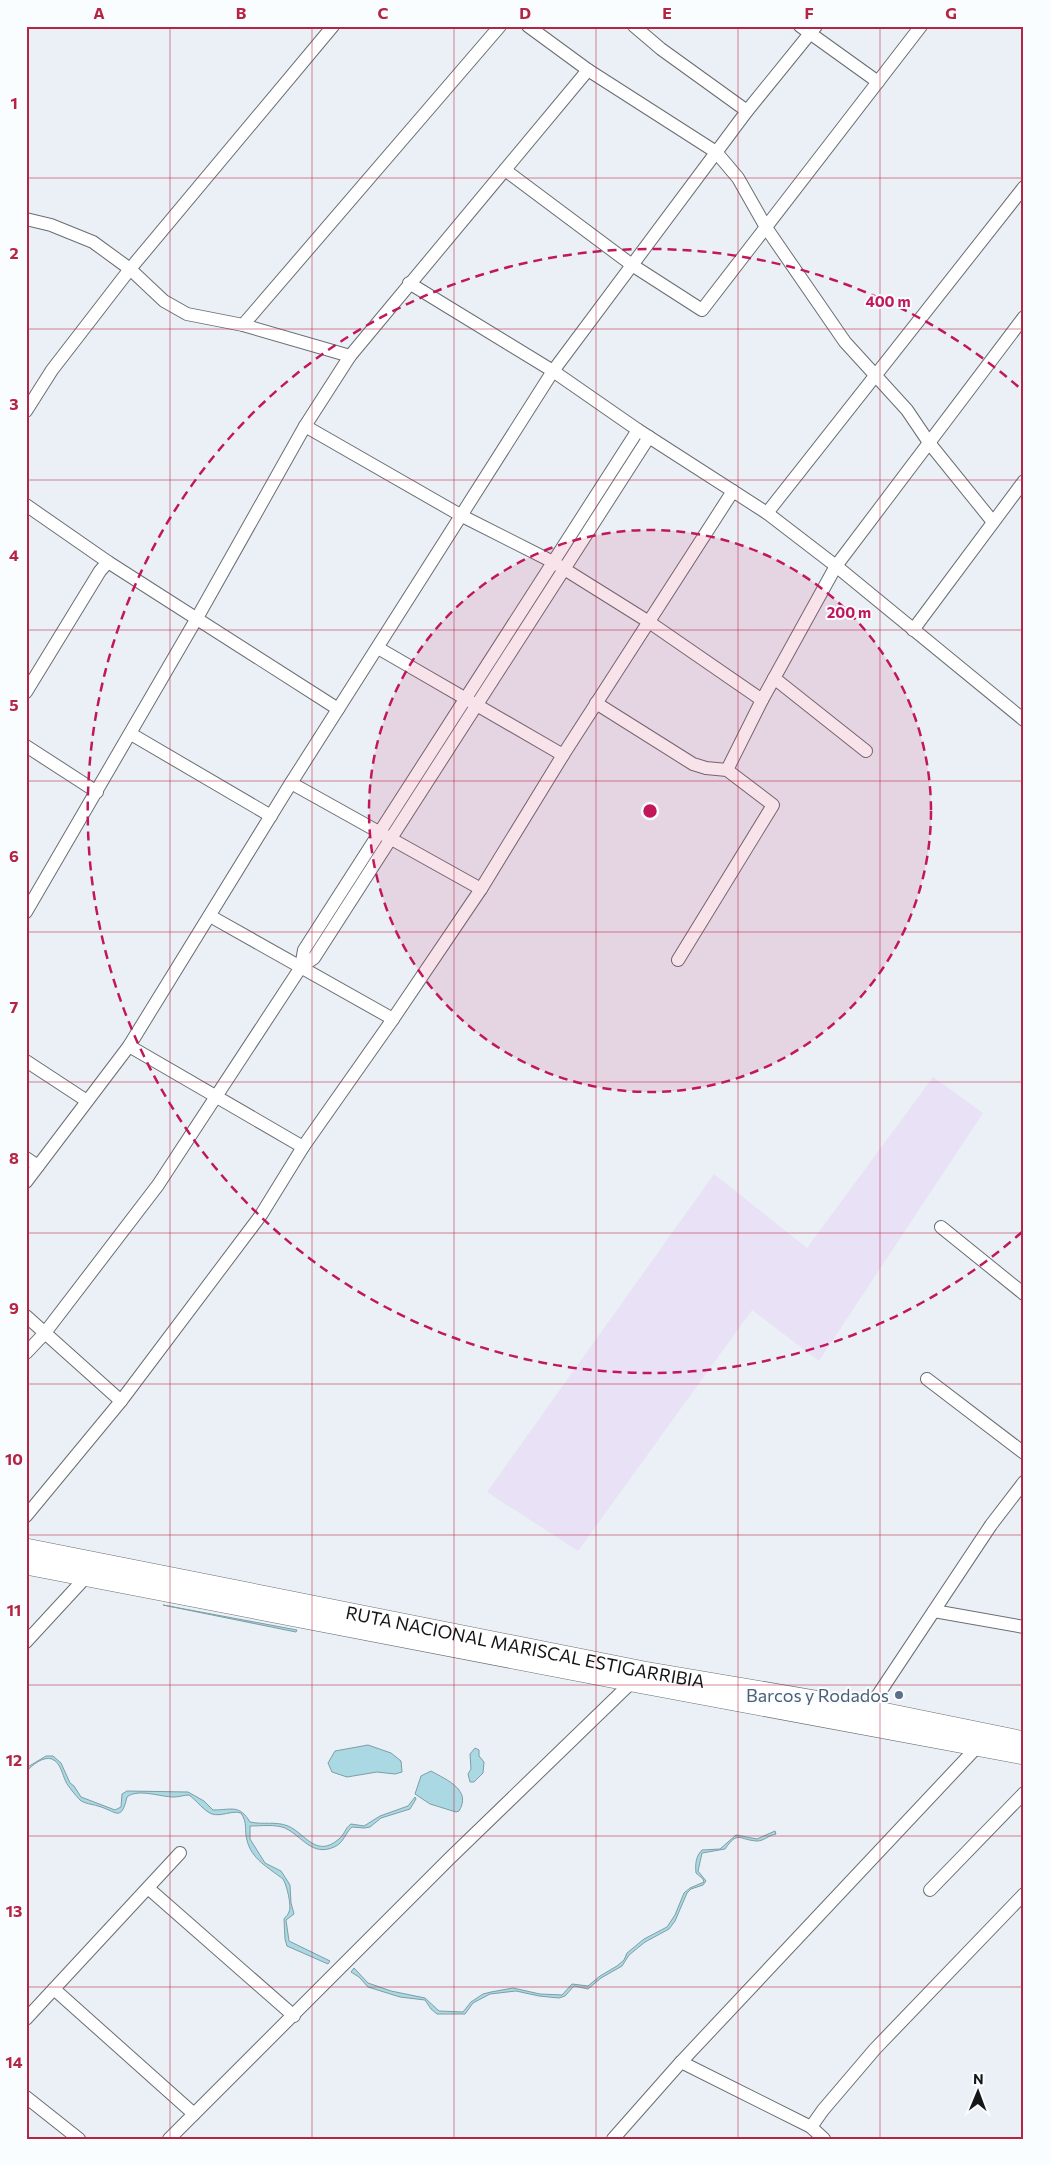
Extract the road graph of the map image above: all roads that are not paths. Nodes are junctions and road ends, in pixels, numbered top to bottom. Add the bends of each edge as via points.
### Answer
1 (334, 26) edge
2 (500, 26) edge
3 (528, 26) edge
4 (634, 26) edge
5 (922, 26) edge
6 (809, 29) edge
7 (588, 70) junction
8 (878, 82) junction
9 (746, 111) junction
10 (716, 152) junction
11 (505, 170) junction
12 (1024, 187) edge
13 (26, 219) edge
14 (766, 229) junction
15 (632, 265) junction
16 (130, 269) junction
17 (410, 283) junction
18 (1024, 317) edge
19 (242, 325) junction
20 (350, 356) junction
21 (553, 371) junction
22 (875, 376) junction
23 (26, 411) edge
24 (305, 426) junction
25 (638, 430) junction
26 (650, 437) junction
27 (930, 444) junction
28 (1024, 481) edge
29 (733, 491) junction
30 (26, 506) edge
31 (766, 513) junction
32 (462, 516) junction
33 (993, 522) junction
34 (108, 562) junction
35 (552, 562) junction
36 (836, 566) junction
37 (564, 569) junction
38 (197, 618) junction
39 (649, 622) junction
40 (913, 630) junction
41 (378, 648) junction
42 (774, 678) junction
43 (26, 692) edge
44 (762, 700) junction
45 (471, 701) junction
46 (596, 703) junction
47 (338, 709) junction
48 (1024, 720) edge
49 (131, 734) junction
50 (26, 746) edge
51 (866, 751) dead end
52 (563, 755) junction
53 (727, 770) junction
54 (291, 783) junction
55 (97, 792) junction
56 (271, 816) junction
57 (385, 836) junction
58 (26, 885) edge
59 (481, 889) junction
60 (38, 893) junction
61 (26, 912) edge
62 (210, 916) junction
63 (678, 960) dead end
64 (302, 968) junction
65 (393, 1019) junction
66 (128, 1046) junction
67 (26, 1060) edge
68 (216, 1098) junction
69 (87, 1101) junction
70 (303, 1147) junction
71 (26, 1158) edge
72 (38, 1166) junction
73 (26, 1182) edge
74 (941, 1227) dead end
75 (1024, 1294) edge
76 (26, 1316) edge
77 (44, 1334) junction
78 (26, 1353) edge
79 (927, 1379) dead end
80 (121, 1401) junction
81 (1024, 1453) edge
82 (1024, 1482) edge
83 (26, 1516) edge
84 (26, 1548) edge
85 (26, 1565) edge
86 (86, 1577) junction
87 (934, 1611) junction
88 (1024, 1627) edge
89 (26, 1642) edge
90 (632, 1682) junction
91 (865, 1716) junction
92 (1024, 1741) edge
93 (978, 1746) junction
94 (1024, 1755) edge
95 (1024, 1793) edge
96 (180, 1853) dead end
97 (148, 1888) junction
98 (930, 1890) dead end
99 (1024, 1894) edge
100 (54, 1988) junction
101 (294, 2016) junction
102 (26, 2019) edge
103 (681, 2062) junction
104 (26, 2097) edge
105 (194, 2114) junction
106 (811, 2127) junction
107 (79, 2139) edge
108 (169, 2139) edge
109 (613, 2139) edge
110 (824, 2139) edge

1 - 16 street
2 - 19 street
3 - 7 street
4 - 9 street
5 - 8 street
6 - 8 street
6 - 9 street
7 - 10 street
7 - 11 street
8 - 14 street
9 - 10 street
10 - 14 street via 738,178
10 - 15 street
11 - 15 street
11 - 17 street
12 - 22 street
13 - 16 street via 93,242
14 - 15 street via 702,310
14 - 22 street via 846,342
15 - 21 street
16 - 19 street via 164,301 187,314
16 - 23 street via 52,370
17 - 20 street
17 - 21 street
18 - 27 street
19 - 20 street
20 - 24 street
21 - 25 street
21 - 32 street
22 - 27 street via 907,410
22 - 31 street
24 - 32 street
24 - 38 street
25 - 26 street
25 - 35 street
26 - 29 street
26 - 37 street
27 - 33 street
27 - 36 street
28 - 33 street
29 - 31 street
29 - 39 street
30 - 34 street
31 - 36 street
32 - 35 street
32 - 41 street
33 - 40 street
34 - 38 street
34 - 43 street
35 - 37 street
35 - 45 street
36 - 40 street
36 - 42 street
37 - 39 street
37 - 45 street
38 - 47 street
38 - 49 street
39 - 44 street
39 - 46 street
40 - 48 street
41 - 45 street
41 - 47 street
42 - 44 street
42 - 51 street
44 - 53 street
45 - 52 street
45 - 57 street
46 - 52 street
46 - 53 street via 693,764
47 - 54 street
49 - 55 street
49 - 56 street
50 - 55 street
52 - 59 street
53 - 63 street via 773,805
54 - 56 street
54 - 57 street
55 - 60 street
56 - 62 street
57 - 59 street
57 - 64 street via 314,958
58 - 60 street
59 - 65 street
60 - 61 street
62 - 64 street
62 - 66 street
64 - 65 street
64 - 68 street
65 - 70 street
66 - 68 street
66 - 69 street
67 - 69 street
68 - 70 street
68 - 77 street via 158,1185
69 - 72 street
70 - 80 street via 261,1215
71 - 72 street
72 - 73 street
74 - 75 street
76 - 77 street
77 - 78 street
77 - 80 street
79 - 81 street
80 - 83 street
82 - 87 street via 991,1524
84 - 91 highway, RUTA NACIONAL MARISCAL ESTIGARRIBIA
85 - 86 highway, RUTA NACIONAL MARISCAL ESTIGARRIBIA
86 - 89 street
86 - 90 highway, RUTA NACIONAL MARISCAL ESTIGARRIBIA
87 - 88 street
87 - 91 street
90 - 91 highway, RUTA NACIONAL MARISCAL ESTIGARRIBIA
90 - 101 street via 450,1858
91 - 92 highway, RUTA NACIONAL MARISCAL ESTIGARRIBIA
91 - 93 highway, RUTA NACIONAL MARISCAL ESTIGARRIBIA
93 - 94 highway, RUTA NACIONAL MARISCAL ESTIGARRIBIA
93 - 103 street
95 - 98 street
96 - 97 street
97 - 100 street
97 - 101 street
99 - 106 street via 875,2049
100 - 102 street
100 - 105 street
101 - 105 street
103 - 106 street
103 - 109 street
104 - 107 street
105 - 108 street
106 - 110 street

